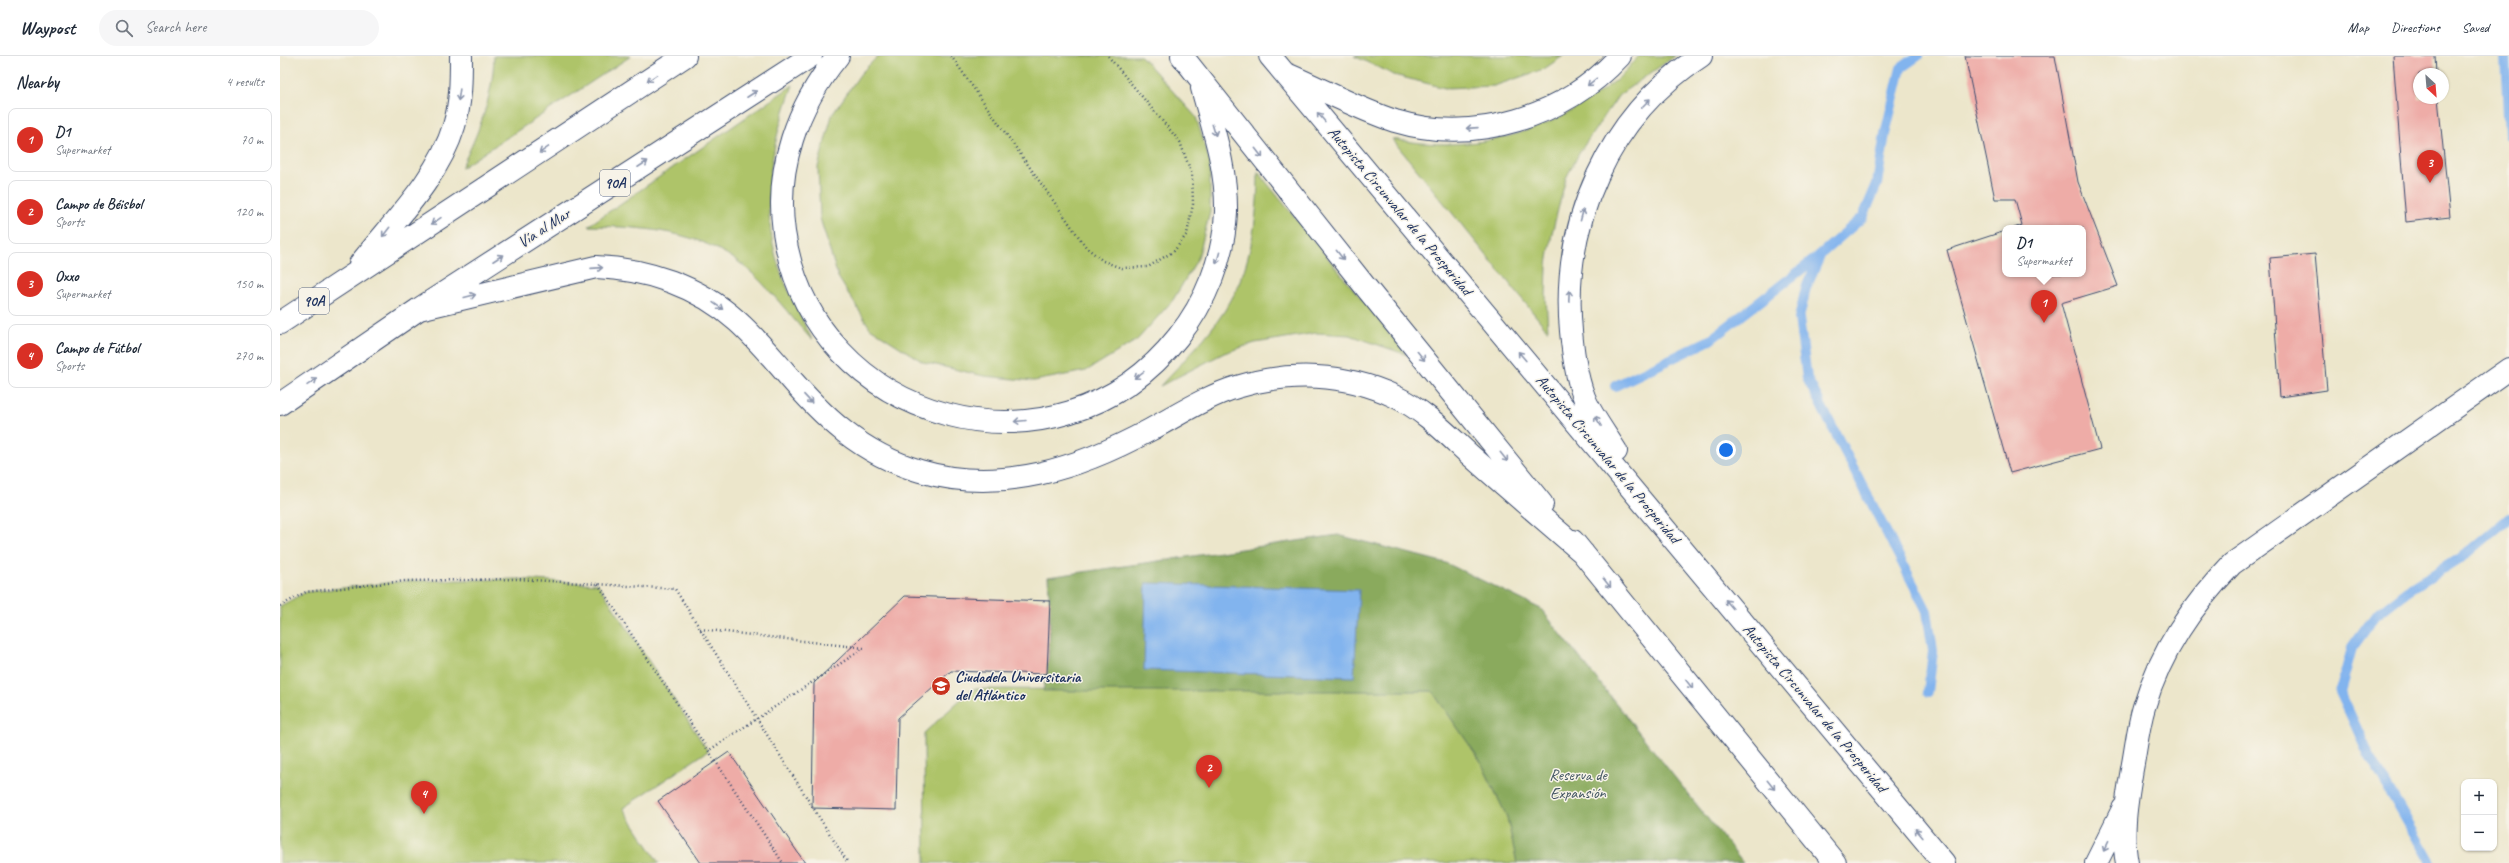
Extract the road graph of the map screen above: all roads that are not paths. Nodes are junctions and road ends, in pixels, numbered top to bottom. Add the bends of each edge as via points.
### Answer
1 (461, 56) edge
2 (685, 56) edge
3 (811, 56) edge
4 (838, 56) edge
5 (1182, 56) edge
6 (1270, 56) edge
7 (1620, 56) edge
8 (1701, 56) edge
9 (1284, 74) junction
10 (1200, 79) junction
11 (348, 280) junction
12 (419, 309) junction
13 (280, 323) edge
14 (2509, 369) edge
15 (280, 404) edge
16 (1655, 514) junction
17 (1583, 553) junction
18 (2126, 803) junction
19 (1835, 863) edge
20 (1944, 863) edge
21 (2096, 863) edge
22 (2127, 863) edge

1 -> 11 main road via 460,92 454,125 443,153 430,176
2 -> 11 main road, 90A
12 -> 3 main road, Vía al Mar / 90A
10 -> 4 main road via 1220,151 1226,212 1222,242 1202,300 1187,326 1168,350 1146,371 1121,389 1066,414 1006,423 975,421 945,415 889,392 842,354 823,331 807,305 786,247 782,218 782,187 786,157 795,128 807,100
5 - 10 main road
6 - 9 main road, Autopista Circunvalar de la Prosperidad
7 -> 9 main road via 1587,87 1536,114 1509,123 1452,130 1396,121
16 -> 8 main road via 1587,404 1573,353 1568,299 1572,253 1586,199 1608,152 1635,114 1680,70
16 -> 9 main road, Autopista Circunvalar de la Prosperidad
10 -> 17 main road
11 - 13 main road, 90A
15 -> 12 main road, Vía al Mar / 90A
12 -> 17 main road via 596,267 642,272 697,293 736,320 820,413 855,442 900,465 922,472 970,480 998,480 1057,471 1131,440 1235,387 1274,378 1304,376 1344,380 1390,394 1428,415
14 - 18 main road via 2232,564 2204,594 2180,625 2157,670 2144,708
20 -> 16 main road, Autopista Circunvalar de la Prosperidad
17 -> 19 main road
18 -> 21 main road
18 - 22 main road

